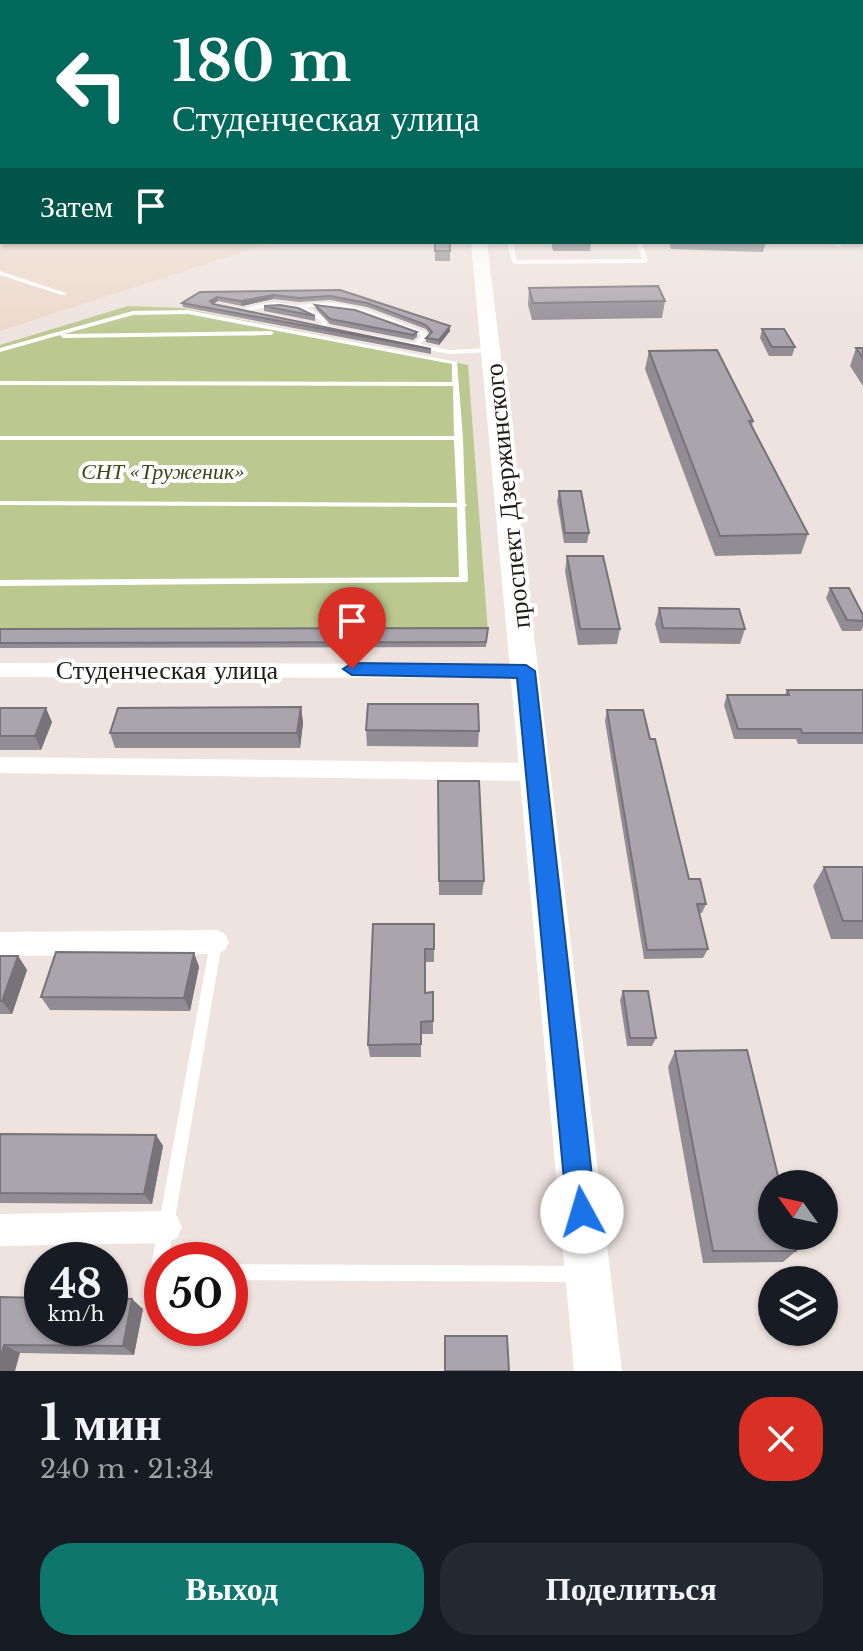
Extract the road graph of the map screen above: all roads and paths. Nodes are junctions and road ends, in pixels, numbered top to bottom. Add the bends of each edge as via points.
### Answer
1 (479, 244) edge
2 (510, 244) edge
3 (640, 244) edge
4 (0, 273) edge
5 (64, 294) dead end
6 (300, 307) junction
7 (230, 309) edge
8 (242, 311) junction
9 (269, 316) edge
10 (283, 319) edge
11 (324, 327) junction
12 (294, 333) junction
13 (45, 337) junction
14 (416, 345) junction
15 (0, 350) edge
16 (491, 350) junction
17 (0, 383) edge
18 (455, 384) junction
19 (0, 438) edge
20 (459, 438) junction
21 (0, 503) edge
22 (463, 505) junction
23 (0, 583) edge
24 (0, 670) edge
25 (526, 671) junction
26 (0, 765) edge
27 (535, 772) junction
28 (216, 942) joint
29 (0, 944) edge
30 (166, 1227) junction
31 (0, 1230) edge
32 (163, 1242) edge
33 (248, 1272) edge
34 (588, 1274) junction
35 (598, 1371) edge

1 - 16 main road, проспект Дзержинского
2 - 3 lane via 515,262 645,261
4 - 5 lane
6 - 8 lane via 255,306
6 - 11 lane via 325,322
6 - 14 lane via 324,303 423,333 426,336
7 - 8 lane
8 - 9 lane
10 - 11 lane
11 - 14 lane
12 - 13 lane
12 - 13 lane via 174,312 133,313
12 - 18 lane via 455,363
13 - 15 lane
14 - 16 lane via 449,352
16 - 25 main road, проспект Дзержинского
17 - 18 lane
18 - 20 lane
19 - 20 lane
20 - 22 lane
21 - 22 lane
22 - 23 lane via 464,580
24 - 25 street, Студенческая улица
25 - 27 main road, проспект Дзержинского
26 - 27 street
27 - 34 main road, проспект Дзержинского
28 - 29 street
28 - 30 lane
30 - 31 street
30 - 32 lane
33 - 34 lane
34 - 35 main road, проспект Дзержинского

